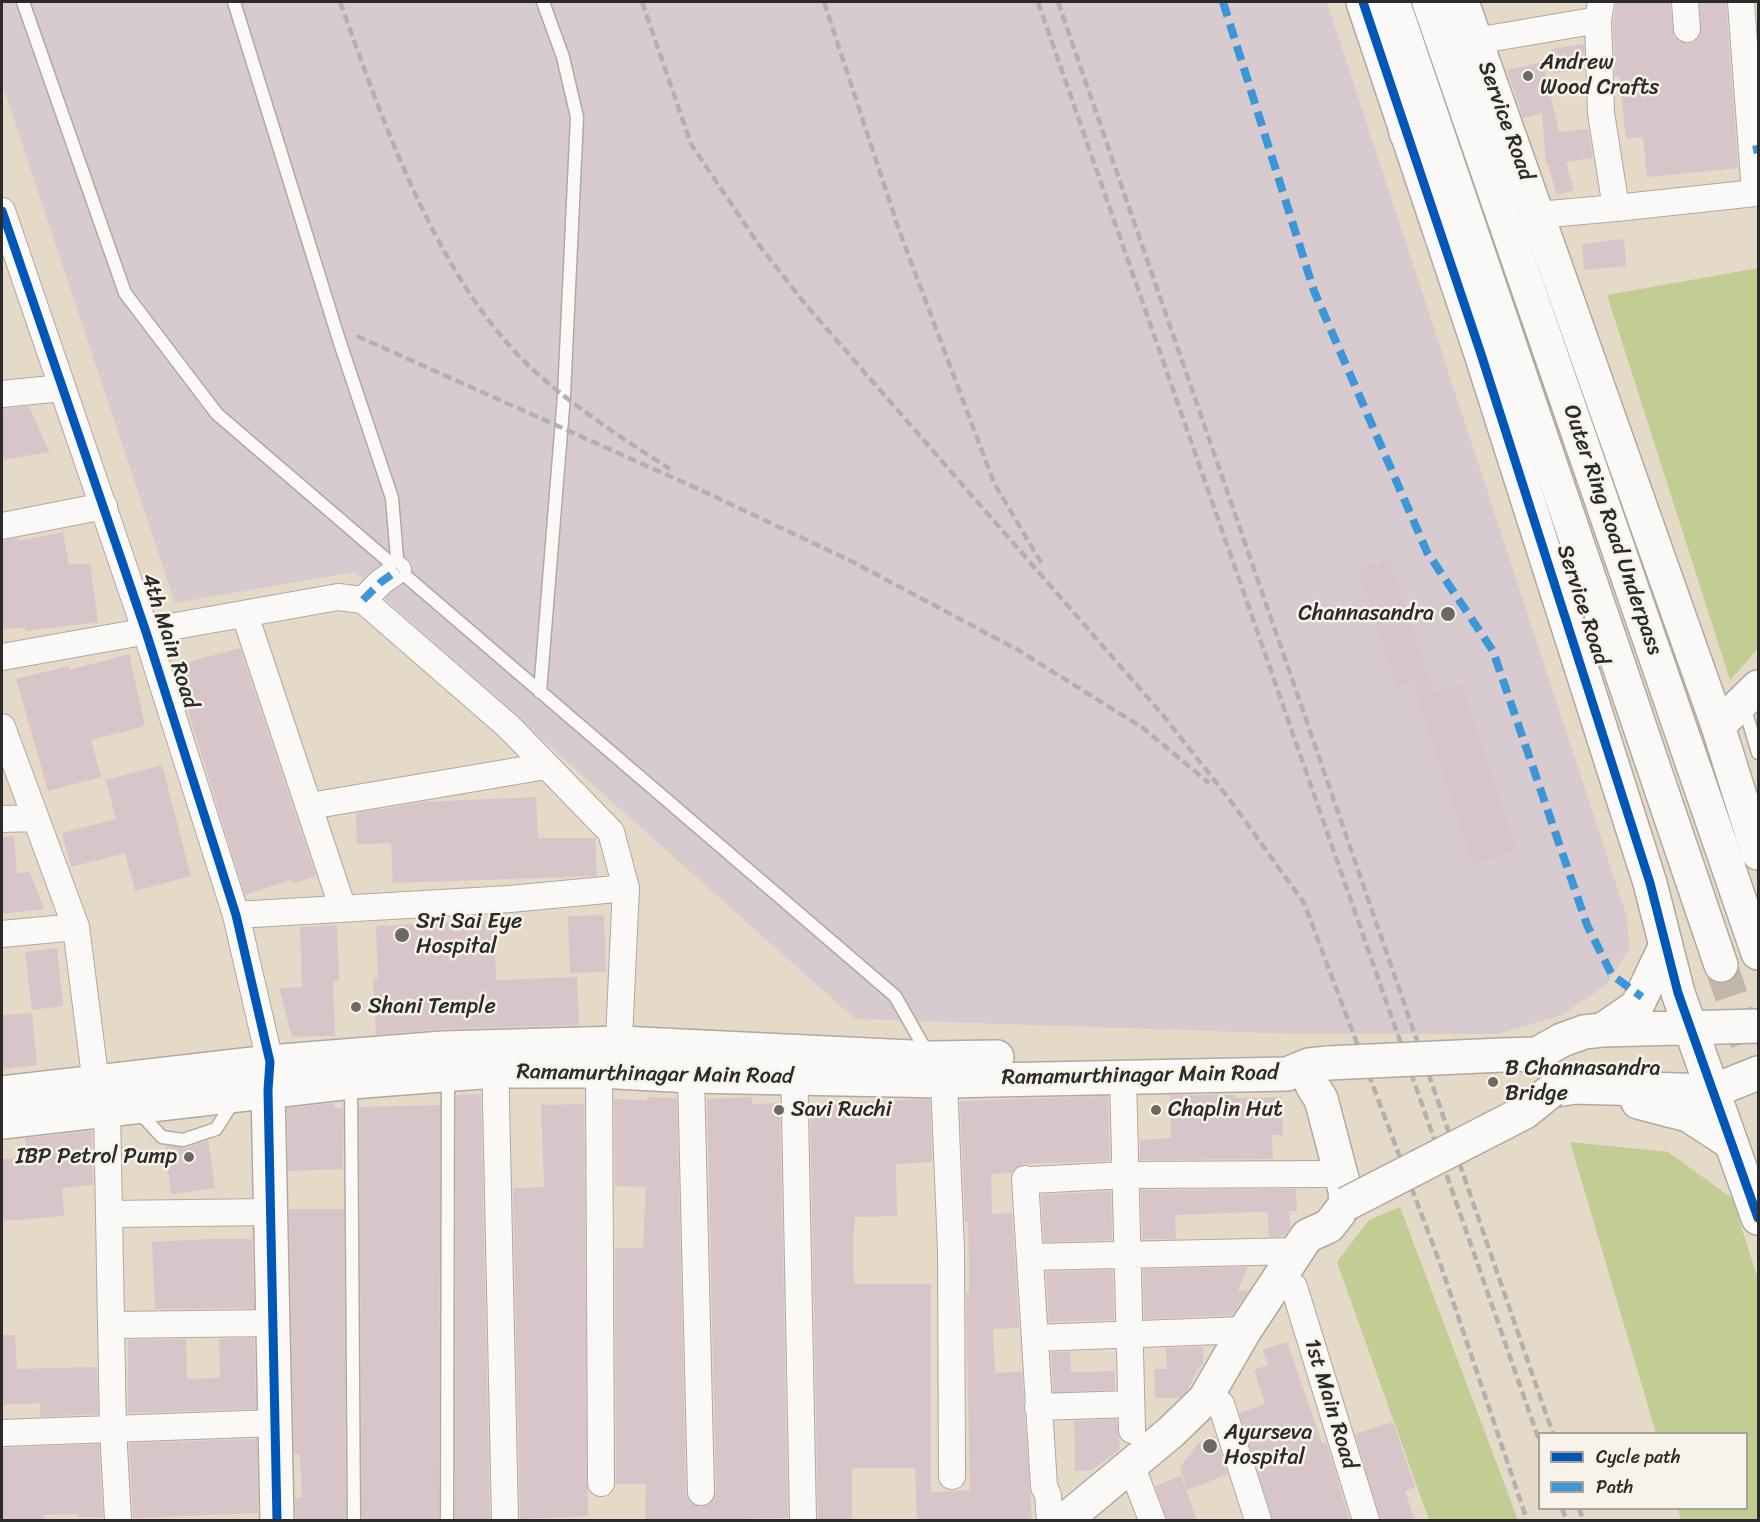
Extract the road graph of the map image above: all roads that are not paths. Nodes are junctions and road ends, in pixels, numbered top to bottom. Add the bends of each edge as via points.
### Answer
1 (23, 2) edge
2 (234, 2) edge
3 (543, 2) edge
4 (1363, 2) edge
5 (1393, 2) edge
6 (1429, 2) edge
7 (1462, 2) edge
8 (1685, 2) edge
9 (1741, 2) edge
10 (1600, 11) edge
11 (1687, 30) dead end
12 (1476, 41) junction
13 (1753, 82) edge
14 (1420, 127) junction
15 (1756, 150) edge
16 (1616, 208) junction
17 (2, 211) edge
18 (1538, 215) junction
19 (11, 270) edge
20 (62, 388) junction
21 (2, 394) edge
22 (104, 506) junction
23 (2, 526) edge
24 (398, 570) junction
25 (363, 600) junction
26 (245, 615) junction
27 (146, 632) junction
28 (2, 657) edge
29 (540, 692) junction
30 (1751, 696) edge
31 (1718, 726) junction
32 (2, 727) edge
33 (1758, 753) edge
34 (546, 765) junction
35 (310, 806) junction
36 (35, 818) junction
37 (2, 819) edge
38 (1758, 853) edge
39 (627, 888) junction
40 (343, 909) junction
41 (236, 915) junction
42 (76, 927) junction
43 (2, 934) edge
44 (1666, 945) junction
45 (1758, 952) edge
46 (1721, 965) tunnel mouth
47 (1758, 1026) edge
48 (1691, 1029) junction
49 (1602, 1030) junction
50 (495, 1059) junction
51 (612, 1062) junction
52 (794, 1065) junction
53 (937, 1069) junction
54 (1316, 1071) junction
55 (1758, 1073) edge
56 (448, 1074) junction
57 (692, 1076) junction
58 (1123, 1078) junction
59 (258, 1082) junction
60 (351, 1082) junction
61 (1563, 1089) junction
62 (1713, 1091) junction
63 (2, 1094) edge
64 (112, 1100) junction
65 (2, 1122) edge
66 (1731, 1143) junction
67 (1329, 1174) junction
68 (1126, 1175) junction
69 (270, 1212) junction
70 (110, 1214) junction
71 (1338, 1214) junction
72 (1758, 1218) edge
73 (1298, 1251) junction
74 (1128, 1256) junction
75 (1030, 1257) junction
76 (1294, 1287) junction
77 (273, 1323) junction
78 (112, 1326) junction
79 (1245, 1330) junction
80 (1130, 1335) junction
81 (1035, 1338) junction
82 (1131, 1404) junction
83 (1221, 1404) junction
84 (1038, 1407) junction
85 (275, 1423) junction
86 (113, 1429) junction
87 (1132, 1430) dead end
88 (2, 1433) edge
89 (952, 1476) dead end
90 (1136, 1478) junction
91 (601, 1483) dead end
92 (701, 1492) dead end
93 (118, 1521) edge
94 (277, 1521) edge
95 (354, 1521) edge
96 (447, 1521) edge
97 (505, 1521) edge
98 (803, 1521) edge
99 (1050, 1521) edge
100 (1065, 1521) edge
101 (1085, 1521) edge
102 (1152, 1521) edge
103 (1258, 1521) edge
104 (1366, 1521) edge

1 - 24 lane via 125,292 217,414
2 - 24 lane via 392,498
3 - 29 lane via 563,57 577,117 564,395
4 - 14 main road
5 - 14 main road
6 - 45 main road, Outer Ring Road Underpass
7 - 12 main road, Service Road
8 - 11 street
9 - 13 street
10 - 12 street
10 - 16 street via 1601,113
12 - 18 main road, Service Road
13 - 15 street
14 - 44 main road, Service Road via 1481,354 1650,883
14 - 46 main road, Outer Ring Road Underpass
15 - 16 street via 1755,193
16 - 18 street
17 - 19 street, 4th Main Road
18 - 31 main road, Service Road
19 - 20 street, 4th Main Road
20 - 21 street
20 - 22 street, 4th Main Road
22 - 23 street
22 - 27 street, 4th Main Road
24 - 25 street
24 - 29 lane
25 - 26 street via 338,597
25 - 34 street via 509,727
26 - 27 street
26 - 35 street
27 - 28 street
27 - 41 street, 4th Main Road
29 - 53 lane via 895,996
30 - 31 main road
30 - 33 lane
31 - 38 main road, Service Road
32 - 36 street
34 - 35 street
34 - 39 street via 611,832
35 - 40 street
36 - 37 street
36 - 42 street
39 - 40 street via 510,900
39 - 51 street
40 - 41 street
41 - 59 street, 4th Main Road
42 - 43 street
42 - 64 street
44 - 48 main road, Service Road
44 - 49 main road via 1637,1006
47 - 48 main road, Ramamurthinagar Main Road
48 - 49 main road, Ramamurthinagar Main Road
48 - 62 main road, Service Road
49 - 54 main road, Ramamurthinagar Main Road, bridge via 1562,1040 1537,1054
50 - 51 main road, Ramamurthinagar Main Road
50 - 56 main road, Ramamurthinagar Main Road
50 - 59 main road, Ramamurthinagar Main Road via 349,1054
50 - 97 street
51 - 52 main road, Ramamurthinagar Main Road
51 - 57 main road, Ramamurthinagar Main Road
51 - 91 street
52 - 53 main road, Ramamurthinagar Main Road
52 - 57 main road, Ramamurthinagar Main Road
52 - 98 street
53 - 54 main road, Ramamurthinagar Main Road via 1289,1056
53 - 58 main road, Ramamurthinagar Main Road
53 - 89 street via 951,1250
54 - 58 main road, Ramamurthinagar Main Road
54 - 67 main road via 1310,1101
54 - 71 main road
55 - 62 main road
56 - 60 main road, Ramamurthinagar Main Road
56 - 96 lane
57 - 92 street
58 - 68 street
59 - 60 main road, Ramamurthinagar Main Road
59 - 64 main road, Ramamurthinagar Main Road
59 - 64 main road, Ramamurthinagar Main Road
59 - 69 main road
60 - 95 lane
61 - 62 main road
61 - 66 main road via 1688,1115
61 - 71 main road, bridge
62 - 66 main road, Service Road
63 - 64 main road, Ramamurthinagar Main Road
64 - 65 main road, Ramamurthinagar Main Road
64 - 70 street
66 - 72 main road, Service Road
67 - 68 street
67 - 71 main road
68 - 74 street
68 - 75 street via 1028,1179
69 - 70 street
69 - 77 main road
70 - 78 street
71 - 73 main road via 1307,1236
71 - 76 main road via 1329,1236
73 - 74 street
73 - 79 main road
74 - 75 street
74 - 80 street
75 - 81 street
76 - 83 main road
76 - 104 street, 1st Main Road
77 - 78 street
77 - 85 main road
78 - 86 street
79 - 80 street
79 - 100 main road via 1205,1399
80 - 81 street
80 - 82 street
81 - 84 street
82 - 84 street
82 - 87 street
83 - 90 main road
83 - 103 street
84 - 99 street
85 - 86 street
85 - 94 main road
86 - 88 street
86 - 93 street
90 - 101 main road
90 - 102 street

